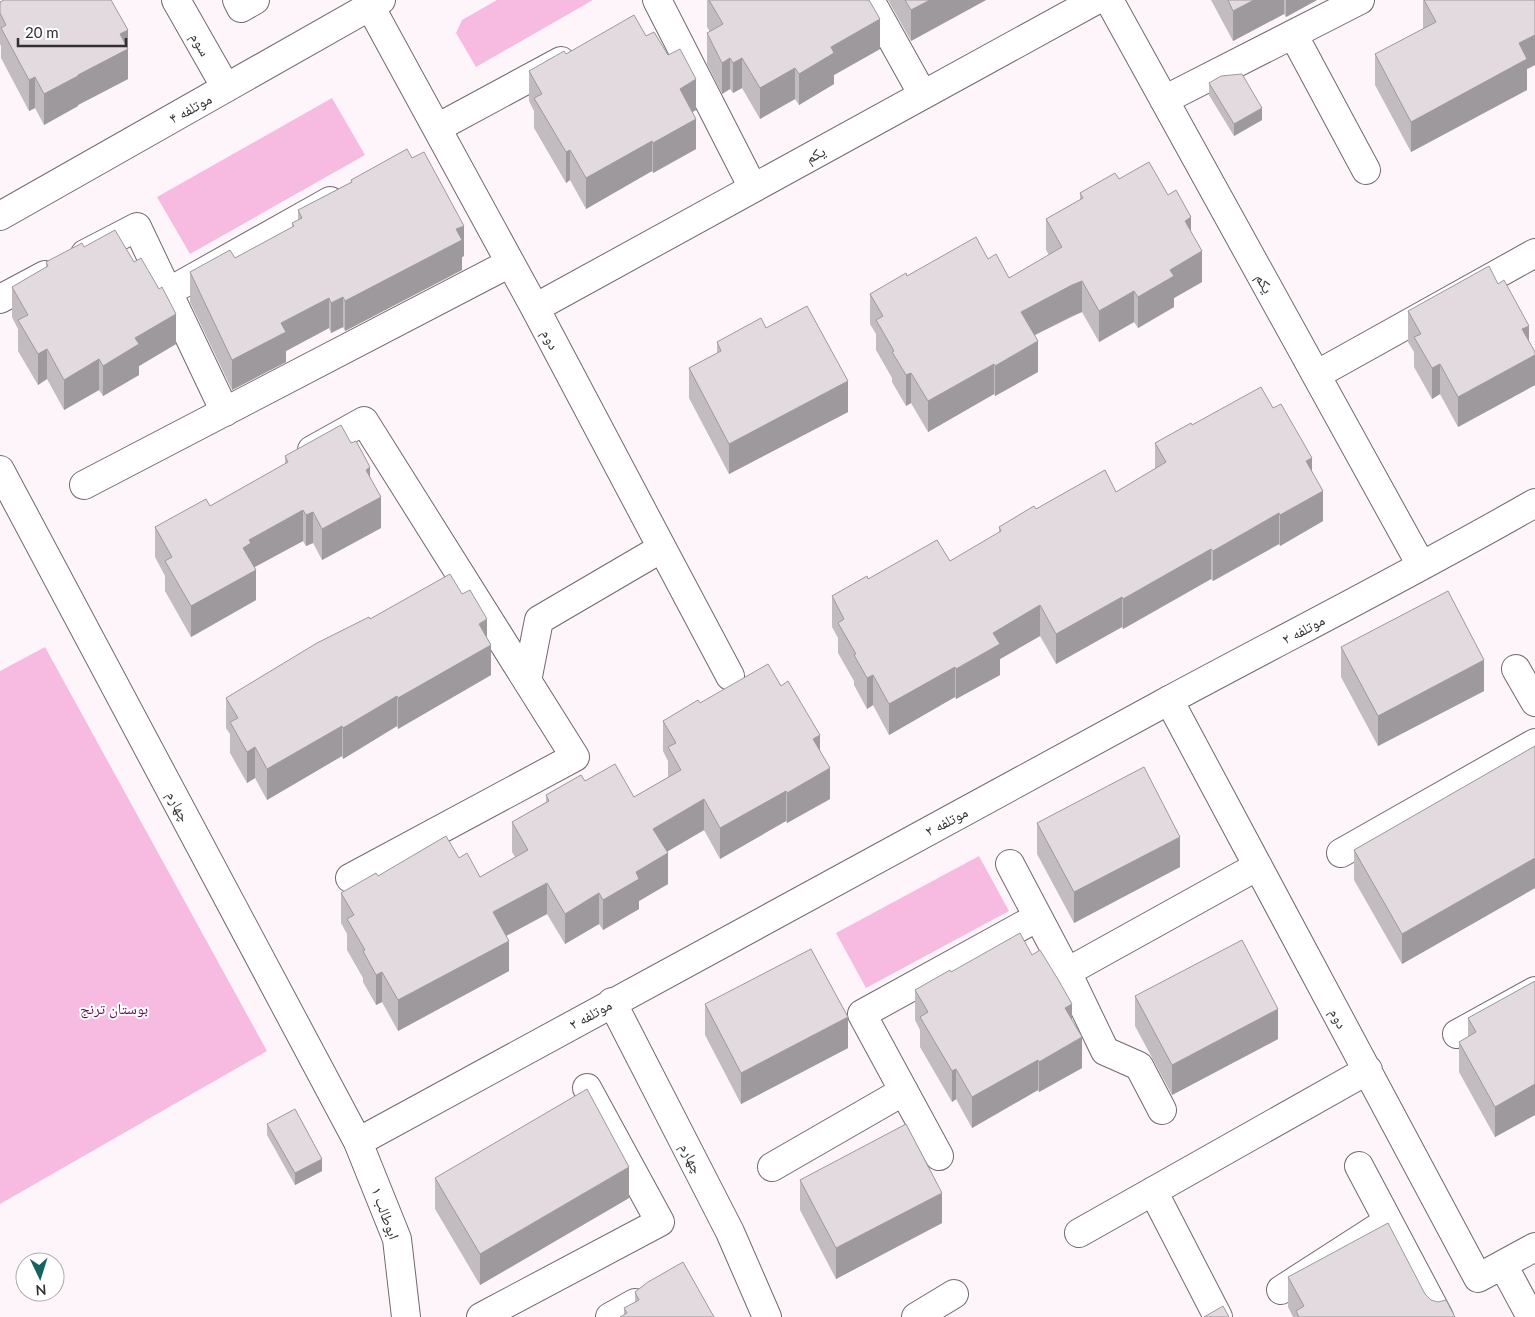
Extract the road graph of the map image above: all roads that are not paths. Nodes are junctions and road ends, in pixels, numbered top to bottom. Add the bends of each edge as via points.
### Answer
1 (176, 0) edge
2 (237, 0) edge
3 (255, 0) edge
4 (657, 0) edge
5 (870, 0) edge
6 (1096, 0) edge
7 (1109, 0) edge
8 (1360, 0) edge
9 (376, 3) edge
10 (1293, 34) junction
11 (580, 51) edge
12 (226, 88) junction
13 (923, 95) junction
14 (1164, 100) junction
15 (437, 128) junction
16 (1366, 170) dead end
17 (353, 188) edge
18 (753, 188) junction
19 (0, 216) edge
20 (1535, 253) edge
21 (510, 263) junction
22 (168, 292) junction
23 (0, 299) edge
24 (535, 308) junction
25 (1316, 375) junction
26 (225, 412) junction
27 (287, 464) edge
28 (0, 470) edge
29 (84, 485) dead end
30 (1535, 503) edge
31 (662, 548) junction
32 (1421, 566) junction
33 (1516, 670) dead end
34 (730, 676) dead end
35 (527, 681) junction
36 (1169, 700) junction
37 (1535, 702) edge
38 (1535, 743) edge
39 (1341, 853) dead end
40 (1010, 864) dead end
41 (1258, 866) junction
42 (350, 878) dead end
43 (1038, 917) junction
44 (1067, 972) junction
45 (1535, 991) edge
46 (612, 1002) junction
47 (1457, 1034) dead end
48 (1368, 1070) junction
49 (587, 1088) edge
50 (904, 1091) junction
51 (1162, 1110) dead end
52 (358, 1142) junction
53 (939, 1156) dead end
54 (1359, 1166) dead end
55 (772, 1167) dead end
56 (1153, 1191) junction
57 (1388, 1221) junction
58 (1079, 1233) dead end
59 (1535, 1247) edge
60 (1503, 1265) junction
61 (1281, 1290) dead end
62 (954, 1294) dead end
63 (635, 1303) edge
64 (406, 1317) edge
65 (481, 1317) edge
66 (610, 1317) edge
67 (767, 1317) edge
68 (916, 1317) edge
69 (1218, 1317) edge
70 (1438, 1317) edge
71 (1531, 1317) edge

1 - 12 street, سوم
2 - 3 street via 241,8
4 - 18 street
5 - 13 street
6 - 13 street, یکم
7 - 14 street, یکم
8 - 10 street
9 - 12 street, موتلفه ۴
9 - 15 street, دوم
10 - 14 street
10 - 16 street
11 - 15 street
12 - 19 street, موتلفه ۴
13 - 18 street, یکم
14 - 25 street, یکم
15 - 21 street, دوم
17 - 22 street
18 - 24 street, یکم
20 - 25 street
21 - 24 street, دوم
21 - 26 street
22 - 23 street via 136,227
22 - 26 street
24 - 31 street, دوم
25 - 32 street, یکم
26 - 29 street
27 - 35 street via 364,421
28 - 52 street, چهارم
30 - 32 street, موتلفه ۲
31 - 34 street, دوم
31 - 35 street via 539,620
32 - 36 street, موتلفه ۲
33 - 37 street
35 - 42 street via 574,757
36 - 41 street, دوم
36 - 46 street, موتلفه ۲
38 - 39 street
40 - 43 street
41 - 44 street
41 - 48 street, دوم
43 - 44 street
43 - 50 street via 862,1014
44 - 51 street via 1105,1051 1139,1066
45 - 47 street
46 - 52 street, موتلفه ۲
46 - 67 street, چهارم via 730,1232
48 - 56 street
48 - 60 street, دوم via 1478,1278
49 - 65 street via 660,1222
50 - 53 street
50 - 55 street
52 - 64 street, ابوطالب ۱ via 397,1239
54 - 57 street
56 - 58 street
56 - 69 street
57 - 61 street
57 - 70 street
59 - 60 street, دوم
60 - 71 street
62 - 68 street
63 - 66 street

